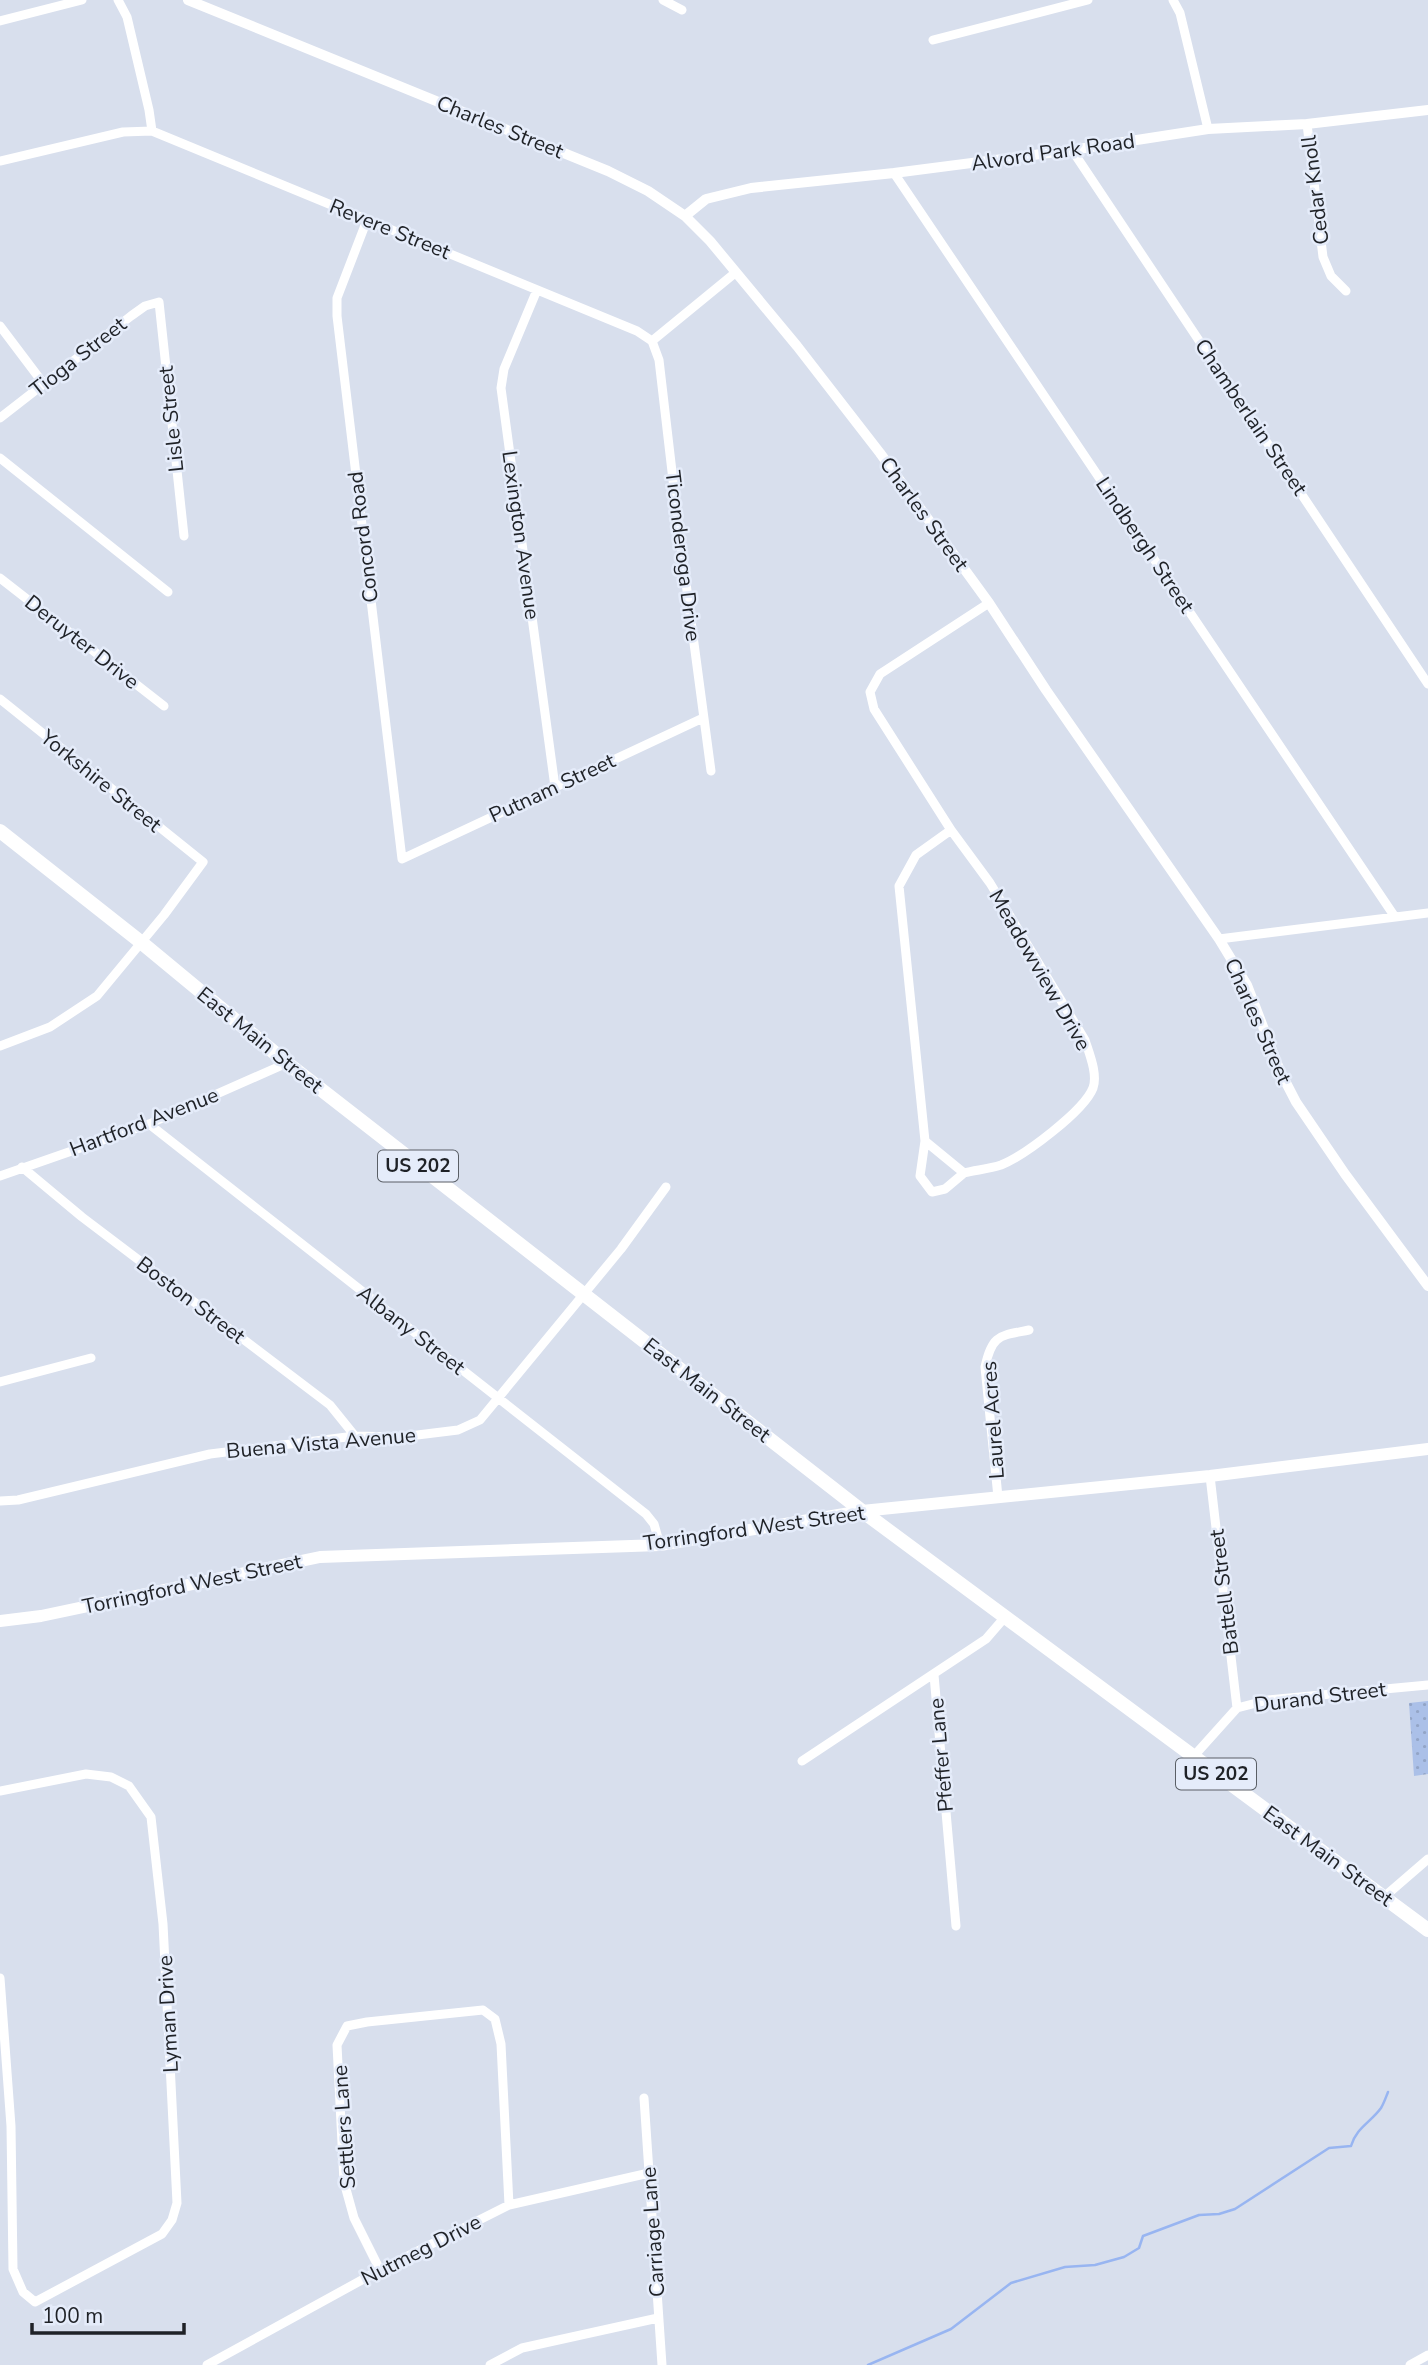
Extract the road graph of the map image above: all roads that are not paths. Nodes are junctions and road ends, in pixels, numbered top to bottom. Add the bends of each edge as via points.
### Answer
1 (82, 0) edge
2 (118, 0) edge
3 (188, 0) edge
4 (663, 0) edge
5 (1088, 0) edge
6 (1173, 0) edge
7 (682, 10) dead end
8 (0, 21) edge
9 (933, 40) dead end
10 (1428, 110) edge
11 (1307, 124) junction
12 (1208, 129) junction
13 (152, 131) junction
14 (1072, 150) junction
15 (0, 161) edge
16 (894, 173) junction
17 (685, 216) junction
18 (367, 220) junction
19 (735, 273) junction
20 (537, 290) junction
21 (1346, 291) dead end
22 (159, 302) joint
23 (0, 326) edge
24 (652, 341) junction
25 (43, 383) junction
26 (0, 418) edge
27 (0, 458) edge
28 (184, 536) dead end
29 (0, 578) edge
30 (168, 592) dead end
31 (989, 603) junction
32 (1428, 684) edge
33 (0, 699) edge
34 (164, 706) dead end
35 (703, 718) junction
36 (711, 771) dead end
37 (555, 786) junction
38 (951, 830) junction
39 (0, 831) edge
40 (402, 859) joint
41 (1428, 913) edge
42 (1395, 917) junction
43 (1219, 939) junction
44 (142, 943) junction
45 (0, 1046) edge
46 (287, 1063) junction
47 (149, 1124) junction
48 (925, 1141) junction
49 (22, 1167) junction
50 (964, 1173) junction
51 (0, 1176) edge
52 (666, 1187) dead end
53 (1428, 1286) edge
54 (585, 1293) junction
55 (1029, 1329) dead end
56 (91, 1358) dead end
57 (0, 1382) edge
58 (497, 1397) junction
59 (355, 1436) junction
60 (1428, 1449) edge
61 (1210, 1476) junction
62 (998, 1497) junction
63 (0, 1502) edge
64 (862, 1511) junction
65 (660, 1545) junction
66 (1005, 1617) junction
67 (0, 1621) edge
68 (934, 1675) junction
69 (1428, 1685) edge
70 (1237, 1708) junction
71 (1193, 1757) junction
72 (802, 1761) dead end
73 (0, 1791) edge
74 (1428, 1859) edge
75 (1384, 1898) junction
76 (956, 1926) dead end
77 (1428, 1930) edge
78 (0, 1978) edge
79 (644, 2098) dead end
80 (649, 2173) junction
81 (509, 2205) junction
82 (380, 2270) junction
83 (658, 2318) junction
84 (1428, 2354) edge
85 (207, 2365) edge
86 (490, 2365) edge
87 (662, 2365) edge
88 (1410, 2365) edge

1 - 8 street
2 - 13 street via 127,17
3 - 17 street, Charles Street via 608,171
4 - 7 street
5 - 9 street
6 - 12 street
10 - 11 street, Alvord Park Road
11 - 12 street, Alvord Park Road
11 - 21 street, Cedar Knoll via 1323,257 1331,276
12 - 14 street, Alvord Park Road
13 - 15 street via 123,132
13 - 18 street, Revere Street
14 - 16 street, Alvord Park Road
14 - 32 street, Chamberlain Street
16 - 17 street, Alvord Park Road via 751,188 706,199
16 - 42 street, Lindbergh Street
17 - 19 street, Charles Street
18 - 20 street, Revere Street
18 - 40 street, Concord Road via 337,298 337,316
19 - 24 street
19 - 31 street, Charles Street via 880,453
20 - 24 street, Revere Street
20 - 37 street, Lexington Avenue via 503,369 501,388
22 - 25 street, Tioga Street via 145,306
22 - 28 street, Lisle Street
23 - 25 street
24 - 35 street, Ticonderoga Drive via 659,360
25 - 26 street, Tioga Street
27 - 30 street
29 - 34 street, Deruyter Drive
31 - 38 street, Meadowview Drive via 880,674 870,692 874,709
31 - 43 street, Charles Street
33 - 44 street, Yorkshire Street via 203,862
35 - 36 street, Ticonderoga Drive
35 - 37 street, Putnam Street
37 - 40 street, Putnam Street
38 - 48 street, Meadowview Drive via 916,855 899,886
38 - 50 street, Meadowview Drive via 990,883 1085,1040 1094,1086 1082,1104 1031,1149 1002,1164
39 - 44 highway, East Main Street / US 202
41 - 42 street
42 - 43 street
43 - 53 street, Charles Street via 1247,985 1296,1102
44 - 45 street via 97,996 50,1027
44 - 46 highway, East Main Street / US 202
46 - 47 street, Hartford Avenue
46 - 54 highway, East Main Street / US 202
47 - 49 street, Hartford Avenue
47 - 58 street, Albany Street
48 - 50 street
48 - 50 street, Meadowview Drive via 920,1176 932,1192 944,1189
49 - 51 street, Hartford Avenue
49 - 59 street, Boston Street via 330,1405
52 - 54 street, Buena Vista Avenue
54 - 58 street, Buena Vista Avenue
54 - 64 highway, East Main Street / US 202
55 - 62 street, Laurel Acres via 1000,1336 989,1350 985,1367
56 - 57 street
58 - 59 street, Buena Vista Avenue via 480,1420 458,1430 401,1437
58 - 65 street, Albany Street via 646,1514
59 - 63 street, Buena Vista Avenue via 210,1454
60 - 61 main road, Torringford West Street
61 - 62 main road, Torringford West Street
61 - 70 street, Battell Street
62 - 64 main road, Torringford West Street
64 - 65 main road, Torringford West Street
64 - 66 highway, East Main Street / US 202
65 - 67 main road, Torringford West Street via 320,1557
66 - 68 street, Pfeffer Lane via 986,1639
66 - 71 highway, East Main Street / US 202
68 - 72 street
68 - 76 street, Pfeffer Lane
69 - 70 street, Durand Street via 1269,1700
70 - 71 street, Durand Street
71 - 75 highway, East Main Street / US 202
73 - 78 street, Lyman Drive via 86,1774 111,1777 130,1786 151,1816 163,1924 177,2203 172,2220 162,2234 35,2301 23,2291 13,2269 11,2126
74 - 75 street
75 - 77 highway, East Main Street / US 202
79 - 80 street, Carriage Lane
80 - 81 street, Nutmeg Drive
80 - 83 street, Carriage Lane
81 - 82 street, Nutmeg Drive
81 - 82 street, Settlers Lane via 501,2044 495,2019 483,2010 347,2026 337,2045 344,2182 354,2218
82 - 85 street, Nutmeg Drive
83 - 86 street via 522,2348
83 - 87 street, Carriage Lane
84 - 88 street

